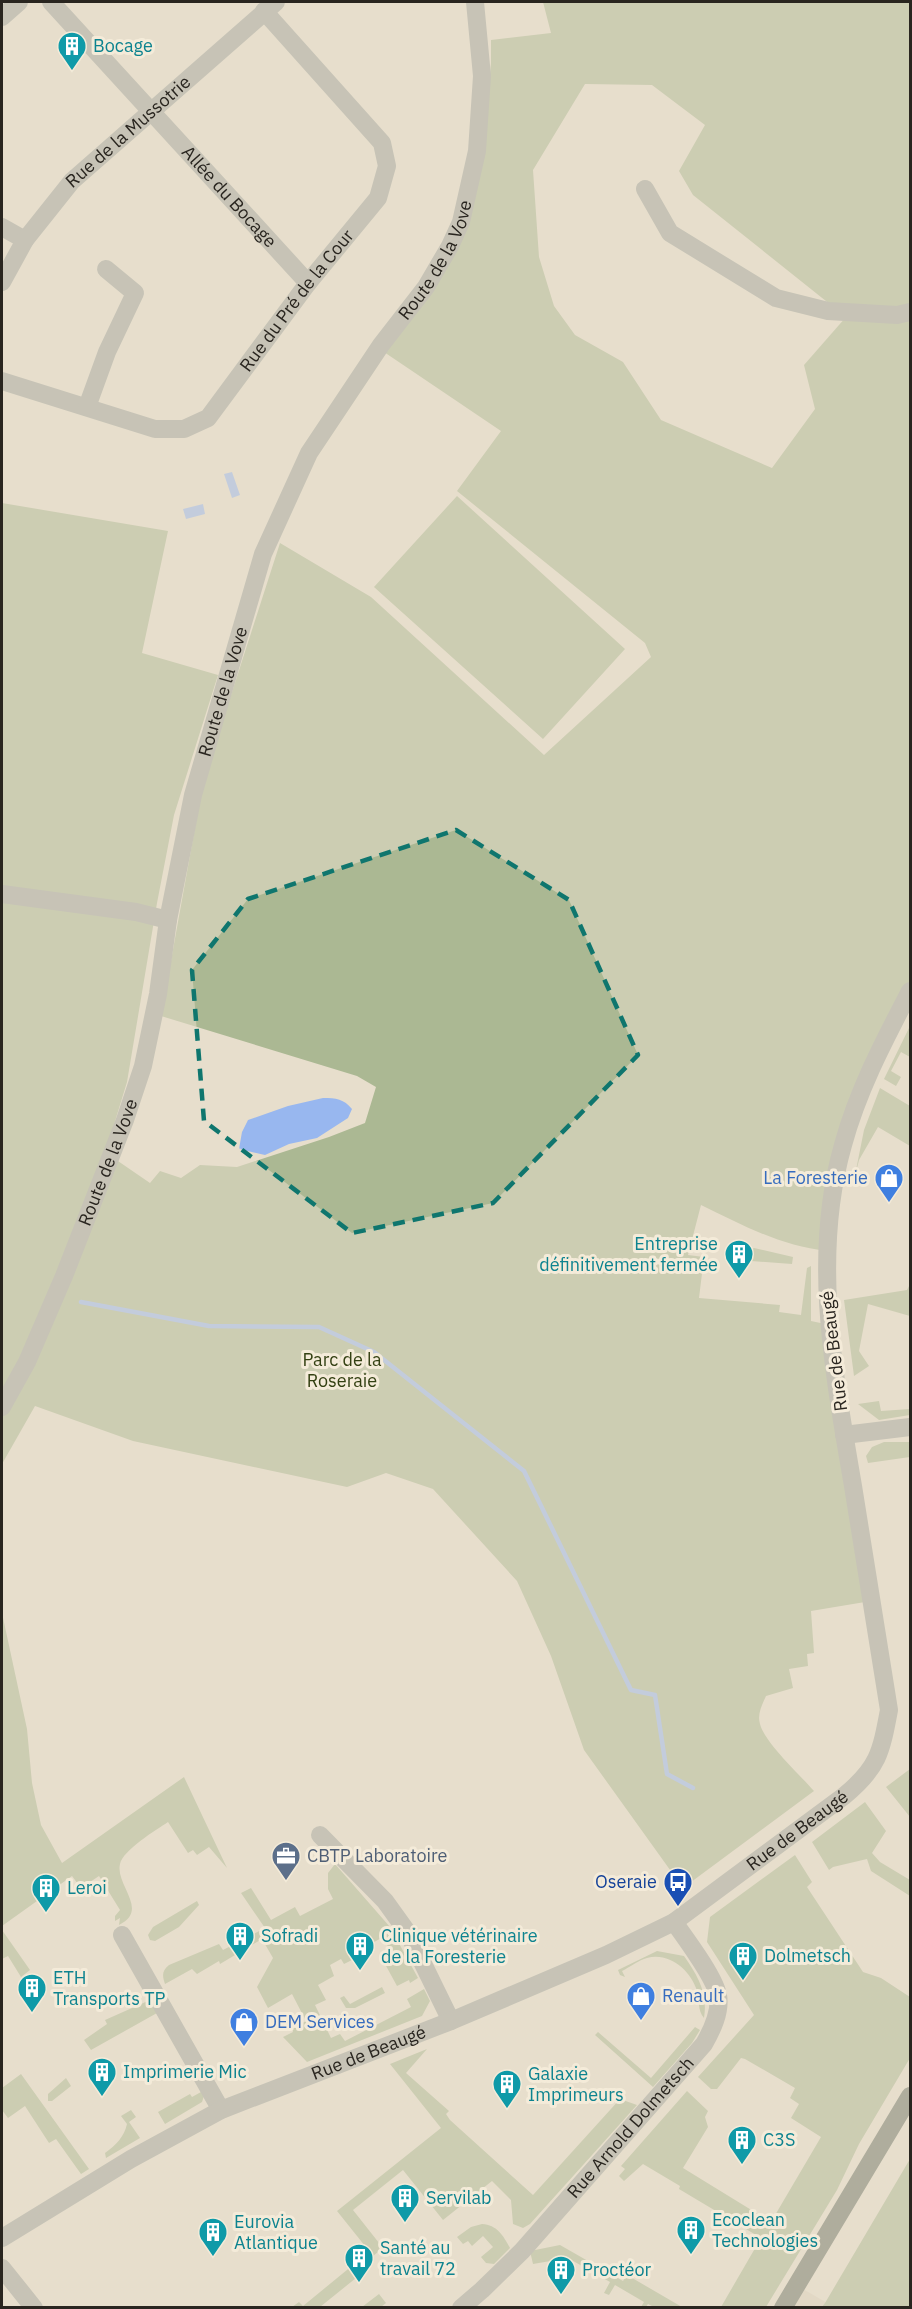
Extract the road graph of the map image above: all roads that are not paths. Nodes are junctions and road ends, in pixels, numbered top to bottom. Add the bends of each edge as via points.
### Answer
1 (20, 2) edge
2 (51, 2) edge
3 (475, 2) edge
4 (270, 6) edge
5 (2, 17) edge
6 (151, 111) junction
7 (645, 189) dead end
8 (2, 226) edge
9 (25, 240) junction
10 (106, 269) dead end
11 (2, 282) edge
12 (308, 284) junction
13 (910, 312) edge
14 (2, 381) edge
15 (87, 407) junction
16 (2, 894) edge
17 (168, 920) junction
18 (910, 991) edge
19 (2, 1407) edge
20 (910, 1427) edge
21 (844, 1435) junction
22 (320, 1835) dead end
23 (674, 1922) junction
24 (122, 1935) dead end
25 (451, 2021) junction
26 (910, 2096) edge
27 (221, 2110) junction
28 (2, 2238) edge
29 (2, 2268) edge
30 (33, 2307) edge
31 (461, 2307) edge
32 (783, 2307) edge

1 - 5 street
2 - 6 street, Allée du Bocage
3 - 17 street, Route de la Vove via 482,76 477,151 461,222 426,287 381,345 309,453 263,554 193,795
4 - 6 street, Rue de la Mussotrie
4 - 12 street, Rue du Pré de la Cour via 382,143 387,166 378,198
6 - 9 street, Rue de la Mussotrie via 72,181
6 - 12 street, Allée du Bocage
7 - 13 street via 670,233 776,298 828,311 897,315
8 - 9 street
9 - 11 street, Rue de la Mussotrie
10 - 15 street via 135,293
12 - 15 street, Rue du Pré de la Cour via 208,418 184,429 155,429
14 - 15 street, Rue du Pré de la Cour
16 - 17 street
17 - 19 street, Route de la Vove via 143,1066 125,1120 62,1281 27,1362
18 - 21 street, Rue de Beaugé via 860,1093 835,1180 826,1264 827,1303
20 - 21 street
21 - 23 street, Rue de Beaugé via 889,1710 882,1747 864,1779
22 - 25 street via 385,1901 408,1933
23 - 25 street, Rue de Beaugé
23 - 31 street, Rue Arnold Dolmetsch via 718,1996 713,2028 704,2044 522,2251
24 - 27 street
25 - 27 street, Rue de Beaugé
26 - 32 main road
27 - 28 street, Rue de Beaugé via 130,2159
29 - 30 street

